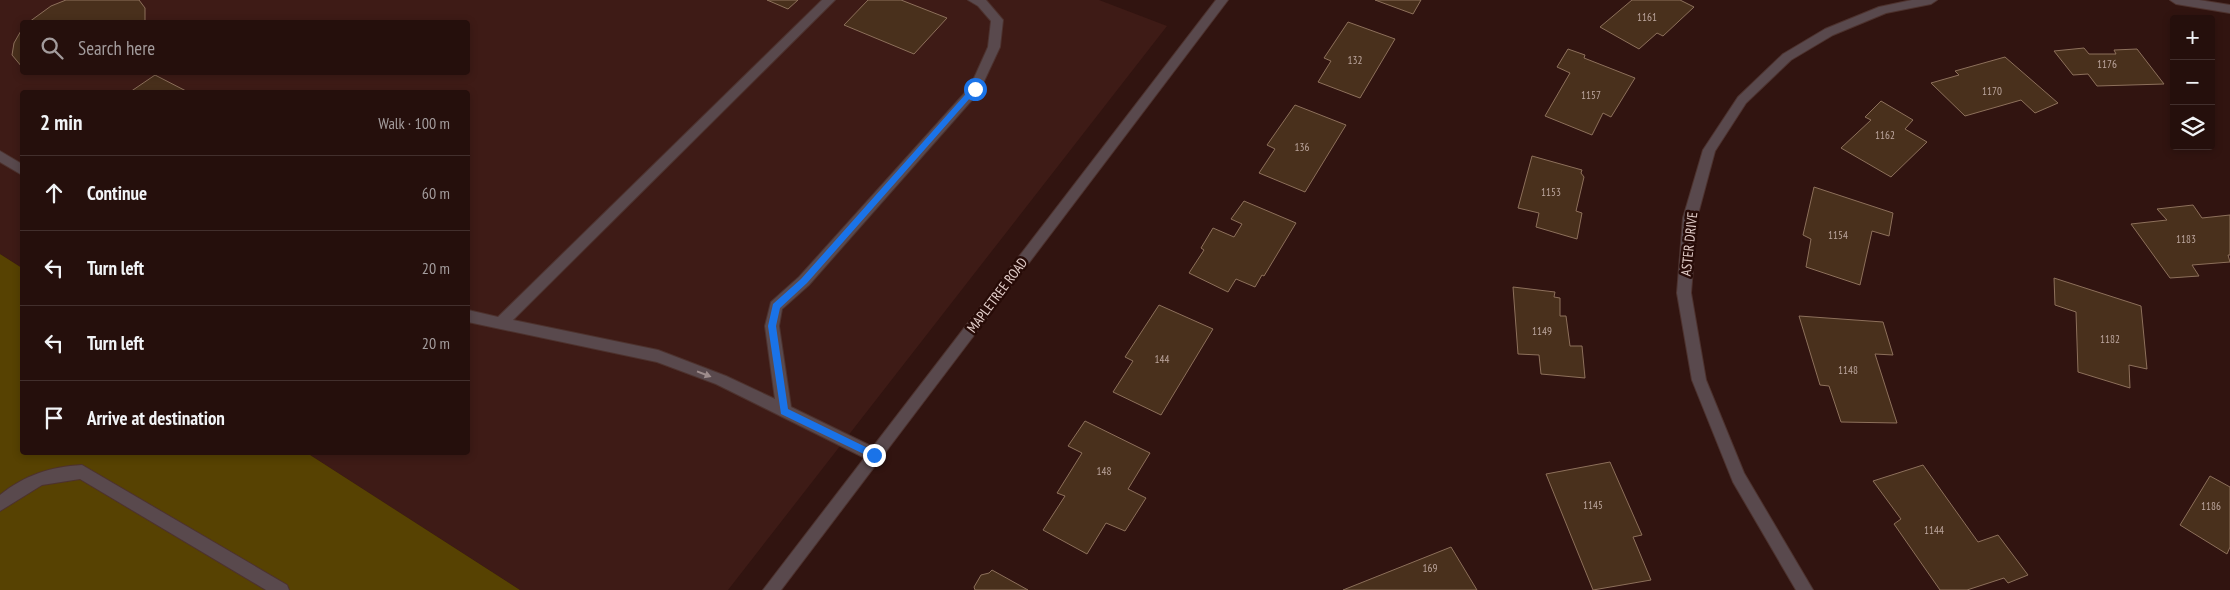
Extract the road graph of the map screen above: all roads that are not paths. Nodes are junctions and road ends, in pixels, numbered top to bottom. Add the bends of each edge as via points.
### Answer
1 (829, 0) edge
2 (974, 0) edge
3 (1222, 0) edge
4 (1931, 0) edge
5 (2176, 0) edge
6 (2230, 9) edge
7 (0, 156) edge
8 (20, 169) edge
9 (470, 316) edge
10 (501, 323) junction
11 (784, 412) junction
12 (874, 455) junction
13 (0, 504) edge
14 (281, 590) edge
15 (771, 590) edge
16 (1805, 590) edge

1 - 10 street
2 - 11 street via 982,3 997,20 994,46 975,89 804,281 776,306 772,326
3 - 12 street, MAPLETREE ROAD
4 - 16 street, ASTER DRIVE via 1884,10 1829,32 1788,57 1742,100 1710,150 1690,218 1684,293 1699,380 1738,478
5 - 6 street
7 - 8 street
9 - 10 street
10 -> 11 street via 658,356 721,380
11 - 12 street
12 - 15 street, MAPLETREE ROAD
13 - 14 street via 22,486 52,473 82,472

